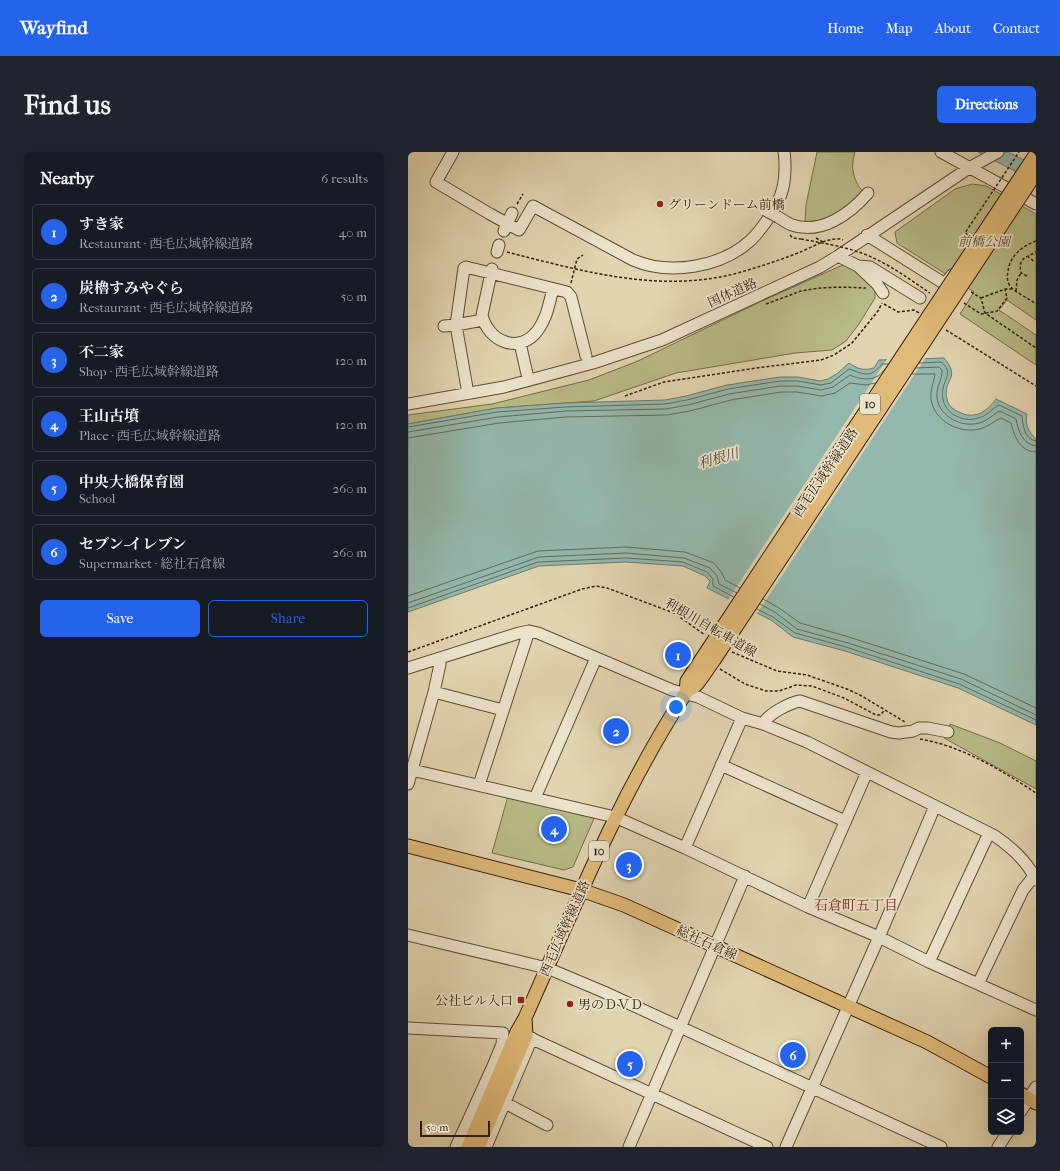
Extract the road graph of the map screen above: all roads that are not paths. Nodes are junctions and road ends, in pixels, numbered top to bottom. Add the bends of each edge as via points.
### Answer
1 (453, 152) edge
2 (784, 152) edge
3 (941, 152) edge
4 (998, 152) edge
5 (1036, 154) edge
6 (969, 168) junction
7 (1036, 173) edge
8 (868, 193) dead end
9 (1036, 204) edge
10 (997, 205) dead end
11 (765, 210) dead end
12 (512, 213) dead end
13 (505, 227) junction
14 (868, 235) junction
15 (838, 256) junction
16 (858, 266) junction
17 (492, 271) junction
18 (553, 289) junction
19 (883, 298) road end
20 (920, 298) dead end
21 (483, 320) junction
22 (444, 326) dead end
23 (456, 326) junction
24 (520, 343) junction
25 (586, 356) dead end
26 (527, 374) dead end
27 (467, 388) dead end
28 (408, 404) edge
29 (529, 631) junction
30 (709, 657) junction
31 (596, 658) junction
32 (437, 659) junction
33 (408, 668) edge
34 (434, 692) junction
35 (686, 693) junction
36 (503, 710) junction
37 (742, 718) junction
38 (763, 724) junction
39 (948, 732) dead end
40 (721, 764) junction
41 (410, 769) edge
42 (867, 772) junction
43 (408, 784) edge
44 (479, 785) junction
45 (535, 798) junction
46 (935, 806) junction
47 (615, 816) junction
48 (845, 821) junction
49 (989, 833) junction
50 (408, 846) edge
51 (685, 848) junction
52 (745, 876) junction
53 (1035, 878) edge
54 (581, 890) junction
55 (808, 907) junction
56 (408, 935) edge
57 (879, 937) junction
58 (715, 946) junction
59 (929, 962) junction
60 (547, 968) junction
61 (978, 984) junction
62 (848, 1007) junction
63 (1036, 1010) edge
64 (525, 1018) junction
65 (680, 1027) junction
66 (408, 1028) edge
67 (529, 1037) junction
68 (988, 1075) edge
69 (1036, 1087) edge
70 (812, 1088) junction
71 (652, 1094) junction
72 (1029, 1098) edge
73 (505, 1103) junction
74 (547, 1125) dead end
75 (1006, 1135) edge
76 (456, 1147) edge
77 (468, 1147) edge
78 (478, 1147) edge
79 (486, 1147) edge
80 (629, 1147) edge
81 (767, 1147) edge
82 (786, 1147) edge
83 (941, 1147) edge
84 (998, 1147) edge

1 - 13 street via 436,182
2 - 13 street via 785,177 782,193 766,222 738,249 699,265 674,268 643,265 532,206 519,230
3 - 6 street
4 - 6 street, 国体道路
5 - 30 main road, 西毛広域幹線道路 / 10, bridge
6 - 9 street
6 - 14 street, 国体道路
7 - 30 main road, 西毛広域幹線道路 / 10, bridge
8 - 11 street, bridge via 857,206 826,225 796,226
10 - 14 street via 945,284
12 - 13 street
14 - 15 street, 国体道路
15 - 16 street
15 - 28 street, 国体道路 via 795,279 662,340 600,361 504,387
16 - 19 street via 877,284
16 - 20 street via 870,267
17 - 18 street
17 - 21 street via 482,309
17 - 23 street via 466,266 464,268
18 - 24 street via 542,324 530,338
18 - 25 street via 567,292 572,297
21 - 23 street
21 - 24 street via 494,336 508,344
22 - 23 street
23 - 27 street
24 - 26 street
29 - 31 street
29 - 32 street
29 - 36 street
30 - 35 main road, 西毛広域幹線道路 / 10 via 687,681
31 - 35 street via 672,690
31 - 45 street
32 - 33 street
32 - 34 street via 440,664
34 - 36 street
34 - 41 street
35 - 37 street
35 - 47 main road, 西毛広域幹線道路 / 10 via 652,747
36 - 44 street
37 - 38 street
37 - 40 street
38 - 39 street via 774,713 800,701 891,732 899,733 919,728
38 - 42 street via 807,742
40 - 48 street
40 - 51 street
41 - 43 street
41 - 44 street
42 - 46 street
42 - 48 street
44 - 45 street
45 - 47 street
46 - 49 street
46 - 57 street
47 - 51 street
47 - 54 main road, 西毛広域幹線道路 / 10
48 - 55 street
49 - 53 street via 1007,845 1026,864
49 - 59 street
50 - 54 main road, 総社石倉線
51 - 52 street
52 - 55 street
52 - 58 street
53 - 61 street via 1023,890
54 - 58 main road, 総社石倉線 via 635,910
54 - 60 main road, 西毛広域幹線道路 / 10
55 - 57 street
56 - 60 street
57 - 59 street
57 - 62 street
58 - 62 main road, 総社石倉線
58 - 65 street
59 - 61 street
60 - 64 main road, 西毛広域幹線道路 / 10
60 - 65 street
61 - 63 street
62 - 68 main road, 総社石倉線 via 927,1042
62 - 70 street
64 - 67 main road, 西毛広域幹線道路 / 10
64 - 77 main road, 西毛広域幹線道路 / 10 via 512,1041
65 - 70 street
65 - 71 street
66 - 76 street via 503,1033 502,1044 493,1066
67 - 71 street
67 - 73 street
67 - 78 main road, 西毛広域幹線道路 / 10
69 - 72 street
70 - 82 street
70 - 83 street
71 - 80 street
71 - 81 street
73 - 74 street
73 - 79 street
75 - 84 street

